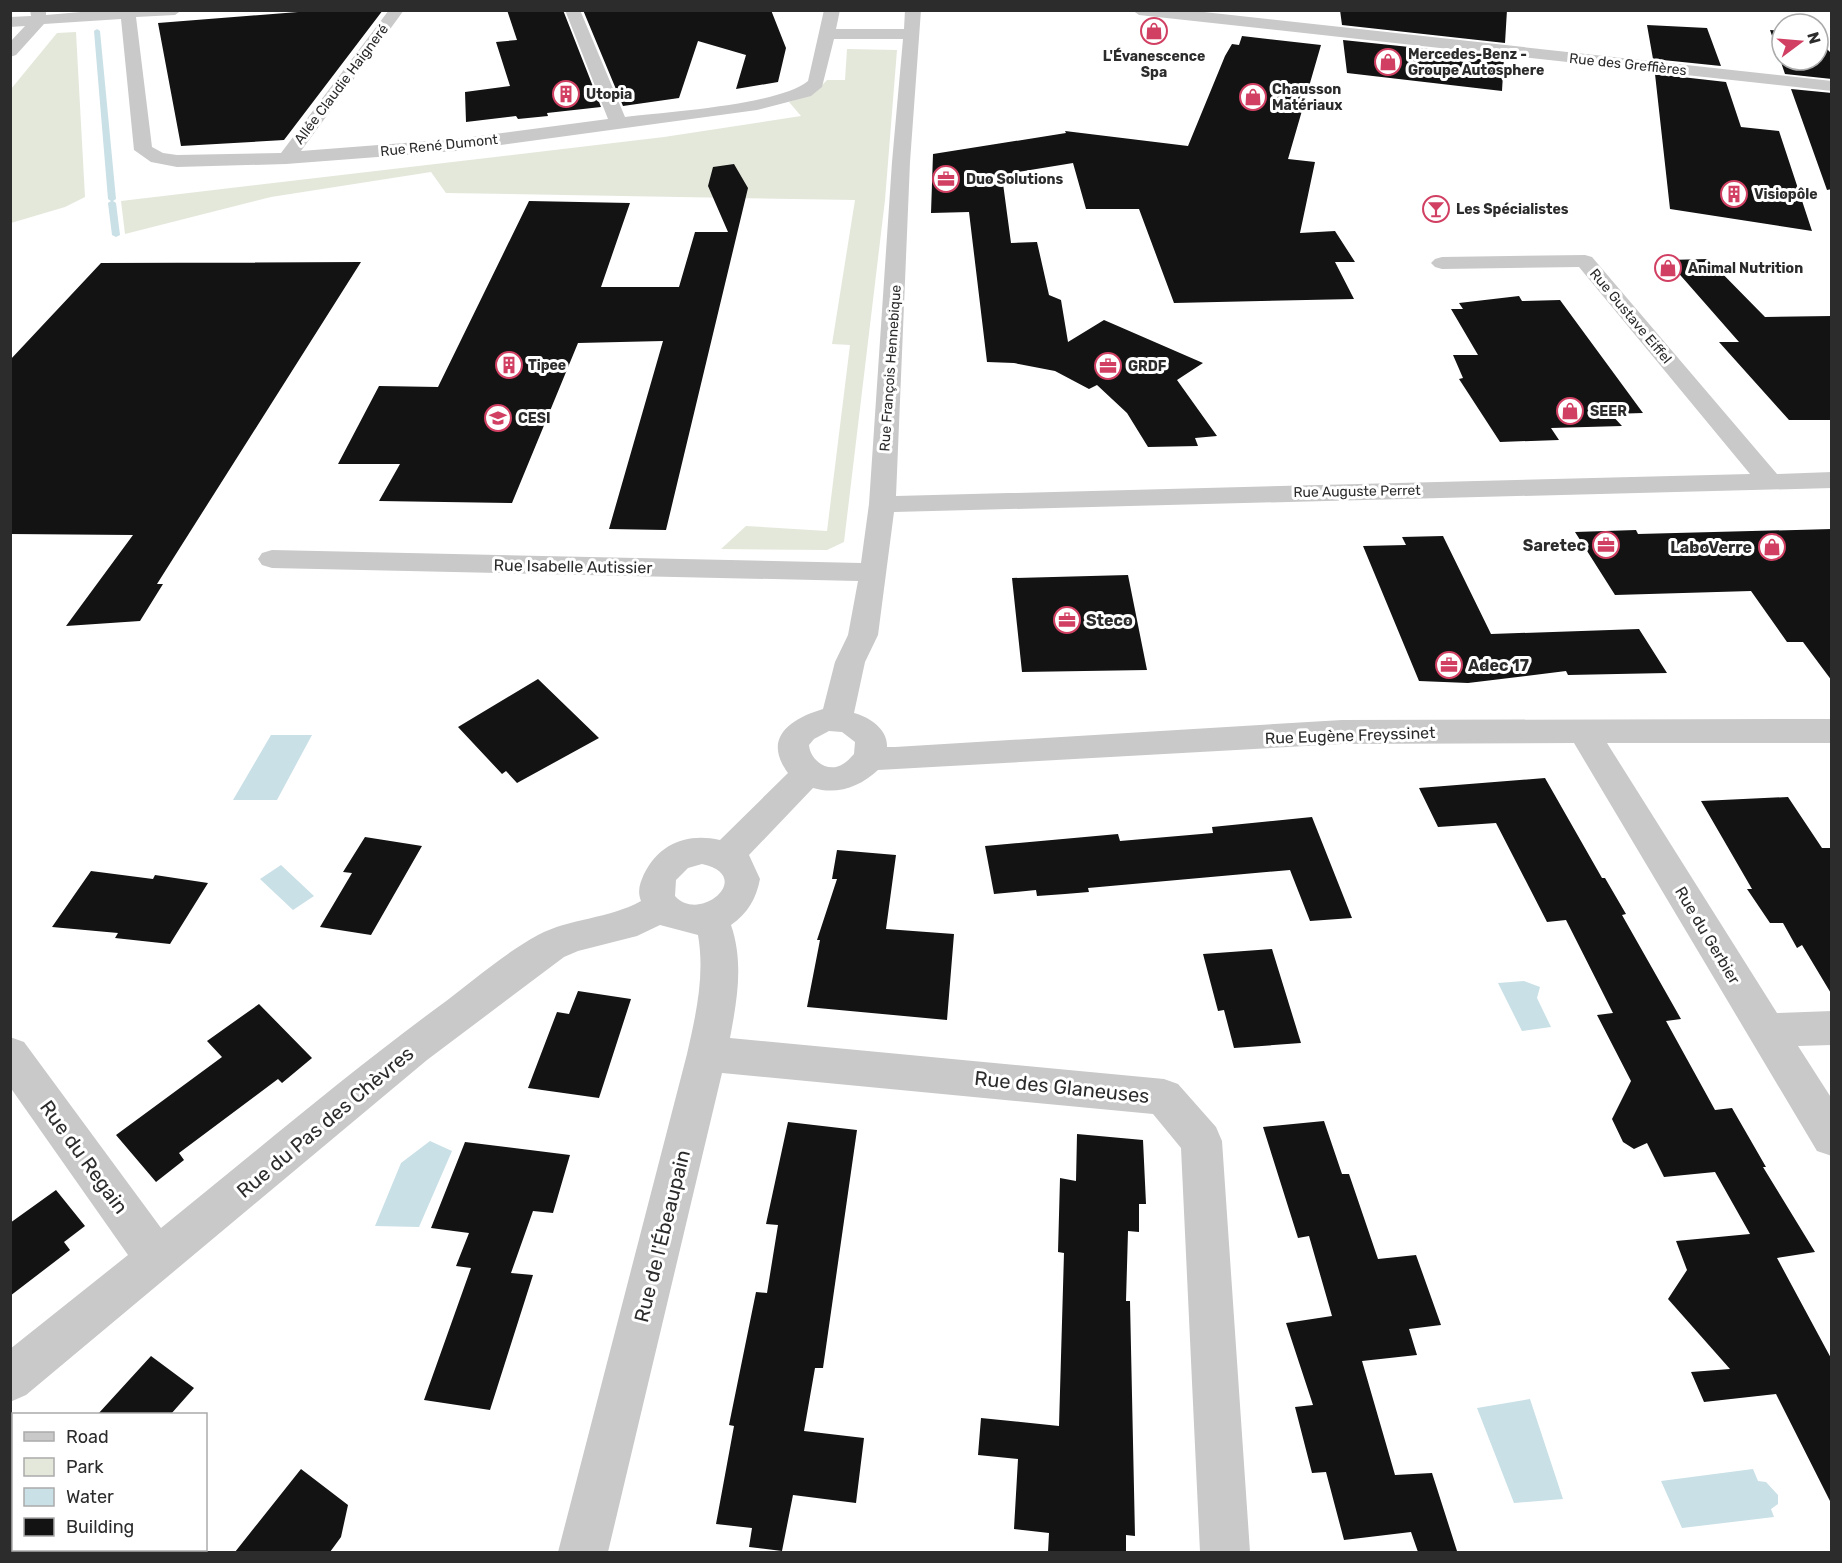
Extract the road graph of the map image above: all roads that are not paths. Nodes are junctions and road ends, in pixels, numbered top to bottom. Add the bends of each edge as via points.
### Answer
1 (175, 10) edge
2 (397, 10) edge
3 (572, 10) edge
4 (832, 10) edge
5 (1139, 10) edge
6 (128, 14) junction
7 (38, 15) edge
8 (10, 22) edge
9 (913, 22) edge
10 (827, 34) junction
11 (10, 52) edge
12 (1832, 86) edge
13 (619, 124) junction
14 (286, 158) junction
15 (1442, 263) dead end
16 (1832, 480) edge
17 (1769, 481) junction
18 (882, 504) junction
19 (272, 560) dead end
20 (874, 572) junction
21 (838, 720) junction
22 (1832, 731) edge
23 (1584, 732) junction
24 (870, 758) junction
25 (807, 774) junction
26 (727, 855) junction
27 (663, 907) junction
28 (711, 918) junction
29 (1832, 1028) edge
30 (1766, 1030) junction
31 (10, 1054) edge
32 (707, 1054) junction
33 (1832, 1137) edge
34 (157, 1259) junction
35 (10, 1379) edge
36 (583, 1552) edge
37 (1225, 1552) edge

1 - 6 street
2 - 14 street, Allée Claudie Haigneré
3 - 13 street
4 - 10 street, Rue René Dumont
5 - 12 street, Rue des Greffières
6 - 7 street
6 - 14 street, Rue René Dumont via 143,150 177,161
7 - 8 street
7 - 11 street
9 - 10 street
9 - 18 street, Rue François Hennebique
10 - 13 street, Rue René Dumont via 816,83 806,92 757,105
13 - 14 street, Rue René Dumont via 456,145
15 - 17 street, Rue Gustave Eiffel via 1585,261
16 - 17 street, Rue Auguste Perret
17 - 18 street, Rue Auguste Perret
18 - 20 street, Rue François Hennebique
19 - 20 street, Rue Isabelle Autissier
20 - 21 street, Rue François Hennebique via 863,635 850,662
21 - 24 street via 859,726 866,733 871,741
21 - 25 street via 813,724 795,738 792,758
22 - 23 street, Rue Eugène Freyssinet
23 - 24 street, Rue Eugène Freyssinet via 1342,732
23 - 30 street, Rue du Gerbier
24 - 25 street via 855,773 843,777 830,779
25 - 26 street
26 - 27 street via 702,849 676,857 666,865 656,887
26 - 28 street via 742,871 744,882 735,904
27 - 28 street via 684,919
27 - 34 street, Rue du Pas des Chèvres via 637,921 572,937 523,965 413,1048
28 - 32 street, Rue de l'Ébeaupain via 718,935 722,982
29 - 30 street
30 - 33 street, Rue du Gerbier
31 - 34 street, Rue du Regain
32 - 36 street, Rue de l'Ébeaupain
32 - 37 street, Rue des Glaneuses via 1164,1097 1201,1141
34 - 35 street, Rue du Pas des Chèvres

